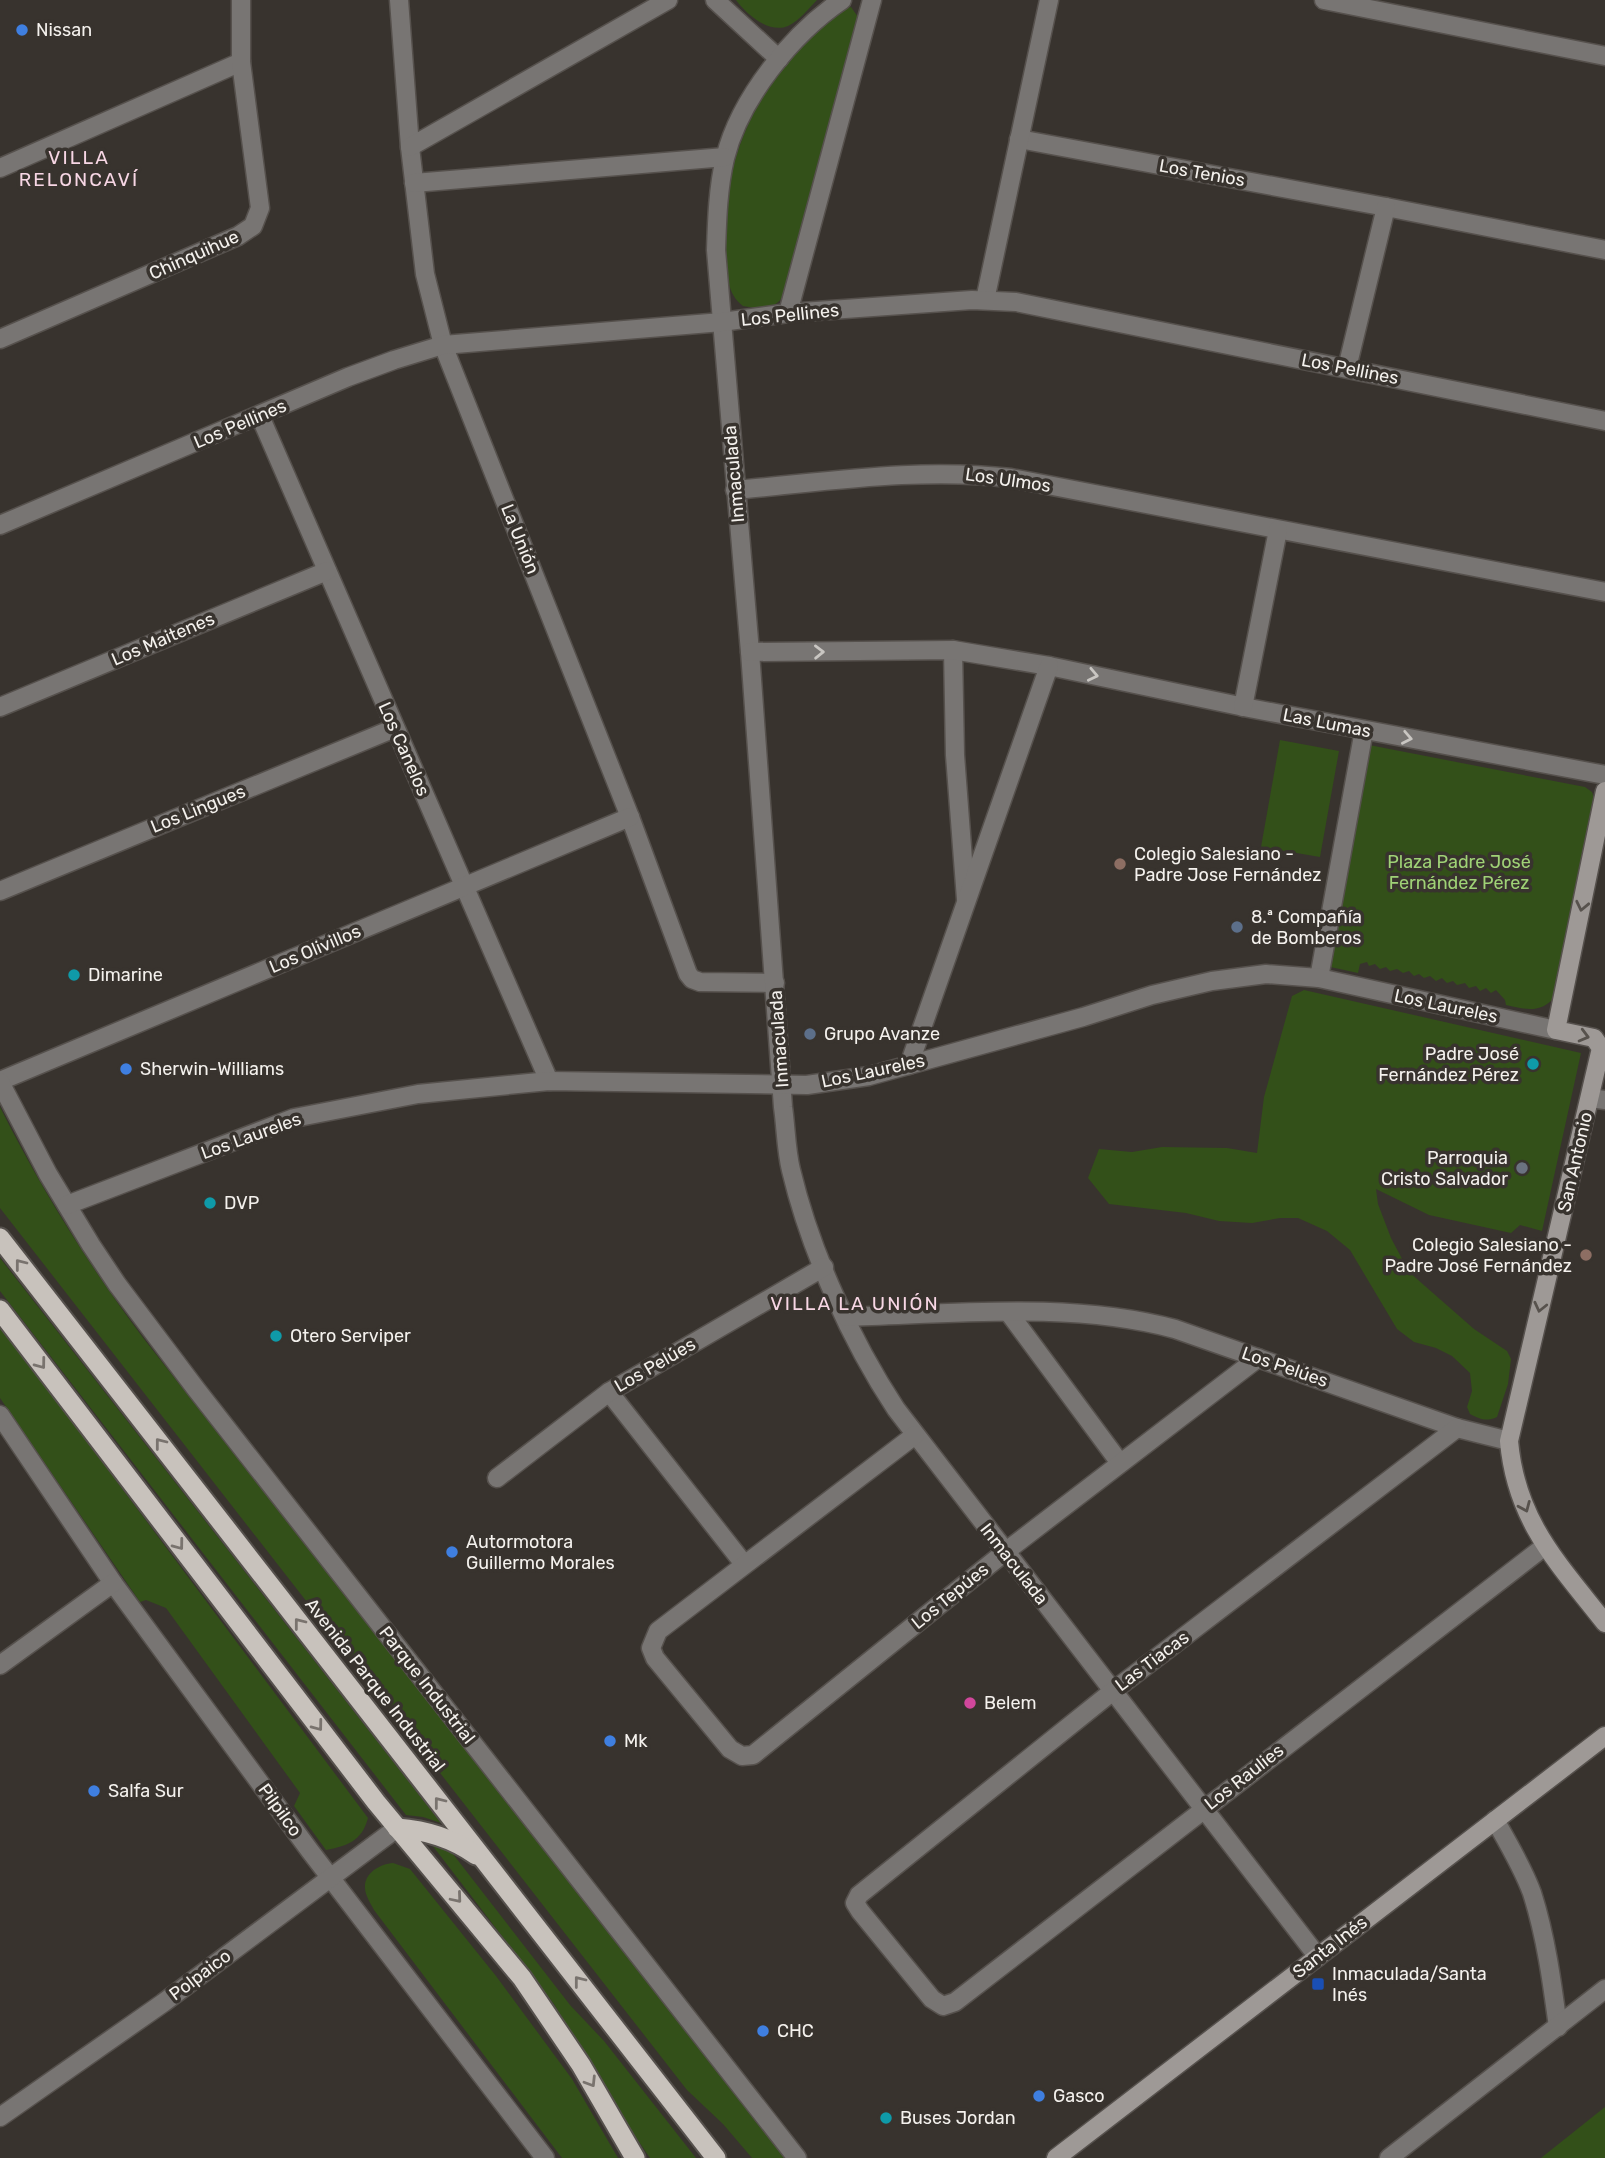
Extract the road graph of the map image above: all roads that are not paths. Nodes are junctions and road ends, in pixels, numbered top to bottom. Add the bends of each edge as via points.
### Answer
1 (241, 0) edge
2 (399, 0) edge
3 (668, 0) edge
4 (715, 0) edge
5 (842, 0) edge
6 (872, 0) edge
7 (1049, 0) edge
8 (1324, 0) edge
9 (1605, 56) edge
10 (779, 59) junction
11 (241, 62) junction
12 (1019, 139) junction
13 (410, 147) junction
14 (725, 157) junction
15 (0, 168) edge
16 (415, 183) junction
17 (1386, 207) junction
18 (1605, 250) edge
19 (985, 300) junction
20 (788, 313) junction
21 (722, 322) junction
22 (0, 339) edge
23 (443, 345) junction
24 (1348, 368) junction
25 (260, 416) junction
26 (1605, 421) edge
27 (735, 490) junction
28 (0, 526) edge
29 (1278, 530) junction
30 (327, 571) junction
31 (1605, 592) edge
32 (953, 650) junction
33 (750, 652) junction
34 (1049, 666) junction
35 (0, 707) edge
36 (1243, 707) junction
37 (395, 728) junction
38 (1364, 730) junction
39 (1605, 775) edge
40 (1605, 791) edge
41 (630, 817) junction
42 (1597, 868) edge
43 (464, 886) junction
44 (0, 891) edge
45 (966, 906) junction
46 (1319, 978) junction
47 (775, 982) junction
48 (1556, 1030) junction
49 (909, 1065) junction
50 (549, 1081) junction
51 (0, 1082) edge
52 (782, 1085) junction
53 (1597, 1099) edge
54 (67, 1205) junction
55 (0, 1238) edge
56 (824, 1267) junction
57 (0, 1310) edge
58 (1009, 1313) junction
59 (846, 1317) junction
60 (1258, 1358) junction
61 (609, 1392) junction
62 (0, 1415) edge
63 (1457, 1428) junction
64 (915, 1435) junction
65 (1509, 1441) junction
66 (1120, 1463) junction
67 (497, 1478) dead end
68 (1545, 1546) junction
69 (1005, 1552) junction
70 (744, 1564) junction
71 (113, 1583) junction
72 (1605, 1623) edge
73 (0, 1664) edge
74 (1112, 1691) junction
75 (1605, 1735) edge
76 (1203, 1808) junction
77 (1494, 1820) junction
78 (397, 1828) junction
79 (497, 1875) junction
80 (331, 1877) junction
81 (1318, 1956) junction
82 (1605, 1989) edge
83 (943, 2006) joint
84 (1558, 2027) junction
85 (0, 2117) edge
86 (545, 2158) edge
87 (635, 2158) edge
88 (716, 2158) edge
89 (797, 2158) edge
90 (1056, 2158) edge
91 (1389, 2158) edge

1 - 11 street, Chinquihue
2 - 13 street, La Unión
3 - 13 street
4 - 10 street
5 - 10 street, Inmaculada
6 - 20 street
7 - 12 street
8 - 9 street
10 - 14 street, Inmaculada via 741,119
11 - 15 street
11 - 22 street, Chinquihue via 260,208 253,226
12 - 17 street, Los Tenios
12 - 19 street
13 - 16 street, La Unión
14 - 16 street
14 - 21 street, Inmaculada via 716,250
16 - 23 street, La Unión via 425,274
17 - 18 street, Los Tenios
17 - 24 street
19 - 20 street, Los Pellines
19 - 24 street, Los Pellines via 1016,302
20 - 21 street, Los Pellines
21 - 23 street, Los Pellines
21 - 27 street, Inmaculada
23 - 25 street, Los Pellines via 360,373
23 - 41 street, La Unión
24 - 26 street, Los Pellines
25 - 28 street, Los Pellines
25 - 30 street, Los Canelos
27 - 29 street, Los Ulmos via 973,474
27 - 33 street, Inmaculada
29 - 31 street, Los Ulmos
29 - 36 street
30 - 35 street, Los Maitenes
30 - 37 street, Los Canelos
33 -> 32 street, Las Lumas
32 - 34 street, Las Lumas
32 - 45 street
33 - 47 street, Inmaculada
34 -> 36 street, Las Lumas
34 - 45 street
36 - 38 street, Las Lumas
37 - 43 street, Los Canelos
37 - 44 street, Los Lingues
38 -> 39 street, Las Lumas
38 - 46 street
40 - 42 main road
41 - 43 street, Los Olivillos
41 - 47 street, La Unión via 692,979
42 -> 48 main road
43 - 50 street, Los Canelos
43 - 51 street, Los Olivillos
45 - 49 street
46 - 48 street, Los Laureles
46 - 49 street, Los Laureles via 1266,974 1212,981
47 - 52 street, Inmaculada
48 -> 53 main road, San Antonio via 1591,1037 1599,1044
49 - 52 street, Los Laureles via 807,1086
50 - 52 street, Los Laureles
50 - 54 street, Los Laureles via 418,1094 294,1118
51 - 54 street, Parque Industrial
52 - 56 street, Inmaculada via 790,1168
53 -> 65 main road, San Antonio
54 - 89 street, Parque Industrial via 117,1284 196,1389
79 -> 55 highway, Avenida Parque Industrial
56 - 59 street, Inmaculada
56 - 61 street, Los Pelúes
57 -> 78 highway
58 - 59 street, Los Pelúes
58 - 60 street, Los Pelúes via 1147,1321
58 - 66 street
59 - 64 street, Inmaculada via 882,1387
60 - 63 street, Los Pelúes
60 - 66 street, Los Tepúes
61 - 67 street, Los Pelúes
61 - 70 street
62 - 71 street, Pilpilco
63 - 65 street, Los Pelúes
63 - 74 street, Las Tiacas
64 - 69 street, Inmaculada
64 - 70 street
65 -> 68 main road via 1521,1499
66 - 69 street, Los Tepúes
68 - 72 main road
68 - 76 street, Los Raulies
69 - 70 street, Los Tepúes via 753,1755 742,1756 730,1749 651,1648 658,1631
69 - 74 street, Inmaculada
71 - 73 street
71 - 80 street, Pilpilco
74 - 76 street, Inmaculada
74 - 83 street, Las Tiacas via 859,1895 855,1903 932,1999
75 - 77 main road, Santa Inés
76 - 81 street, Inmaculada
76 - 83 street, Los Raulies via 955,2002
77 - 81 main road, Santa Inés
77 - 84 street via 1531,1891 1543,1933
78 - 79 highway via 451,1840
78 - 80 street, Polpaico
78 -> 87 highway via 530,1989
88 -> 79 highway, Avenida Parque Industrial
80 - 85 street, Polpaico
80 - 86 street, Pilpilco
81 - 90 main road, Santa Inés
82 - 84 street
84 - 91 street

